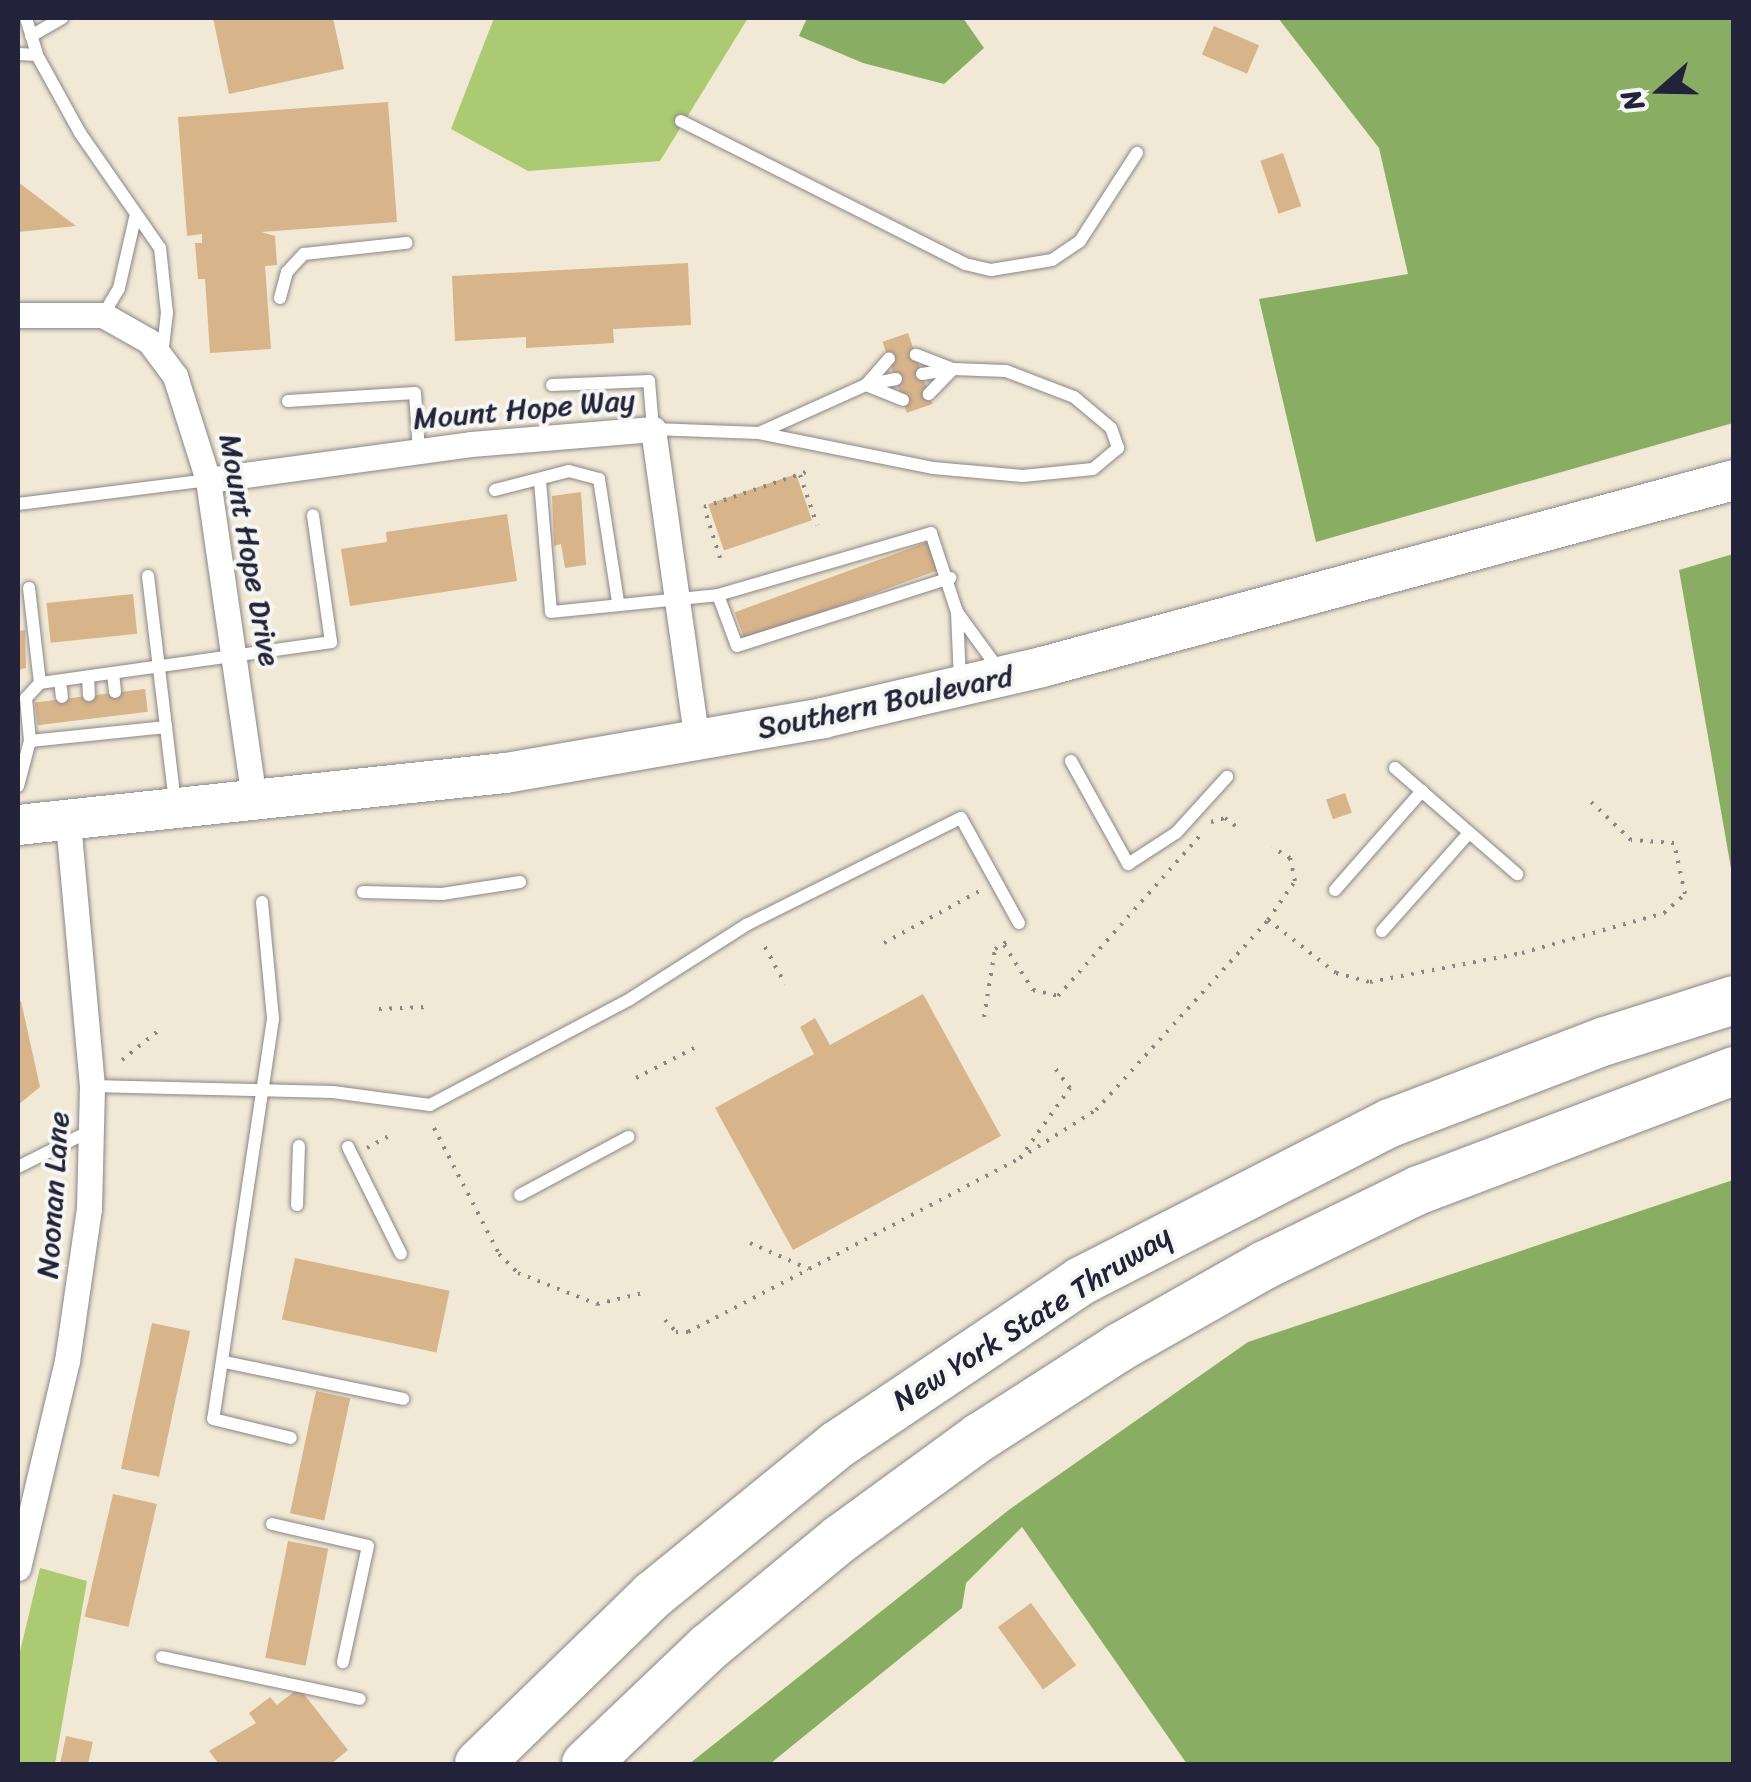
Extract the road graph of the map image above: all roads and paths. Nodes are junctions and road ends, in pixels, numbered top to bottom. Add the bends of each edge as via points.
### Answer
1 (26, 18) edge
2 (62, 18) edge
3 (31, 36) junction
4 (18, 54) edge
5 (37, 55) junction
6 (681, 121) dead end
7 (1138, 153) dead end
8 (135, 218) junction
9 (406, 243) dead end
10 (280, 298) dead end
11 (18, 315) edge
12 (102, 315) junction
13 (162, 355) junction
14 (916, 355) dead end
15 (889, 359) dead end
16 (952, 369) junction
17 (922, 374) dead end
18 (896, 379) dead end
19 (552, 385) dead end
20 (866, 385) junction
21 (929, 394) dead end
22 (903, 400) dead end
23 (288, 401) dead end
24 (652, 429) junction
25 (759, 433) junction
26 (419, 450) junction
27 (208, 480) junction
28 (1734, 480) edge
29 (540, 481) junction
30 (495, 490) dead end
31 (18, 504) edge
32 (313, 515) dead end
33 (817, 525) dead end
34 (720, 558) dead end
35 (148, 576) dead end
36 (950, 578) junction
37 (30, 588) dead end
38 (718, 596) junction
39 (675, 597) junction
40 (618, 602) junction
41 (957, 612) junction
42 (236, 656) junction
43 (159, 666) junction
44 (114, 673) junction
45 (88, 676) junction
46 (1004, 676) junction
47 (60, 680) junction
48 (40, 684) junction
49 (960, 688) junction
50 (115, 692) dead end
51 (89, 694) dead end
52 (62, 697) dead end
53 (117, 716) dead end
54 (91, 718) dead end
55 (64, 721) dead end
56 (166, 727) junction
57 (119, 732) junction
58 (92, 734) junction
59 (66, 737) junction
60 (30, 740) junction
61 (697, 742) junction
62 (1071, 761) dead end
63 (1396, 768) dead end
64 (1227, 777) dead end
65 (18, 786) edge
66 (1422, 791) junction
67 (1587, 798) dead end
68 (254, 801) junction
69 (176, 809) junction
70 (68, 820) junction
71 (18, 825) edge
72 (1241, 830) dead end
73 (1470, 833) junction
74 (1272, 847) dead end
75 (1517, 874) dead end
76 (520, 882) dead end
77 (996, 882) junction
78 (1335, 890) dead end
79 (363, 892) dead end
80 (262, 902) dead end
81 (1268, 920) junction
82 (1019, 922) dead end
83 (1382, 931) dead end
84 (884, 943) dead end
85 (1004, 945) dead end
86 (764, 947) dead end
87 (995, 949) dead end
88 (785, 984) dead end
89 (1734, 1000) edge
90 (427, 1006) dead end
91 (379, 1009) dead end
92 (984, 1016) dead end
93 (158, 1031) dead end
94 (698, 1046) dead end
95 (122, 1060) dead end
96 (1055, 1068) dead end
97 (1734, 1071) edge
98 (636, 1078) dead end
99 (92, 1086) junction
100 (262, 1090) junction
101 (434, 1128) dead end
102 (92, 1130) junction
103 (394, 1133) dead end
104 (628, 1137) dead end
105 (299, 1146) dead end
106 (349, 1151) joint
107 (1020, 1158) junction
108 (18, 1167) edge
109 (520, 1194) dead end
110 (297, 1205) dead end
111 (750, 1243) dead end
112 (401, 1254) dead end
113 (809, 1270) junction
114 (647, 1292) dead end
115 (665, 1320) dead end
116 (225, 1362) junction
117 (403, 1399) dead end
118 (292, 1438) dead end
119 (272, 1524) dead end
120 (18, 1568) edge
121 (653, 1595) junction
122 (162, 1656) dead end
123 (342, 1662) dead end
124 (360, 1699) dead end
125 (444, 1764) edge
126 (479, 1764) edge
127 (586, 1764) edge

1 - 3 lane
2 - 3 lane
3 - 5 lane
4 - 5 lane
5 - 8 lane
6 - 7 lane via 965,264 992,270 1052,260 1080,241
8 - 12 lane via 119,288
8 - 13 lane via 160,248 167,313
9 - 10 lane via 304,254 288,272
11 - 12 street, Mount Hope Drive
12 - 13 street, Mount Hope Drive via 135,330
13 - 27 street, Mount Hope Drive via 192,415
14 - 16 lane
15 - 20 lane
16 - 17 lane
16 - 21 lane
16 - 25 lane via 985,366 1074,398 1110,428 1118,448 1093,469 1023,476 878,459
18 - 20 lane
19 - 24 lane via 649,382
20 - 22 lane
20 - 25 lane
23 - 26 lane via 414,393
24 - 25 lane
24 - 26 street, Mount Hope Way
24 - 39 street, Mount Hope Way
26 - 27 street, Mount Hope Way
27 - 31 lane
27 - 42 street, Mount Hope Drive
28 - 46 main road, Southern Boulevard
29 - 30 lane
29 - 40 lane via 568,471 600,479
29 - 40 lane via 551,612
32 - 42 lane via 331,642
33 - 34 path via 803,473 704,507
35 - 43 lane
36 - 38 lane via 937,538 750,594
36 - 38 lane via 854,603 737,646
36 - 41 lane
37 - 48 lane
38 - 39 lane
39 - 40 lane
39 - 61 street, Mount Hope Way
41 - 46 lane
41 - 49 lane
42 - 43 lane
42 - 68 street, Mount Hope Drive
43 - 44 lane
43 - 56 lane
44 - 45 lane
44 - 50 lane
45 - 47 lane
45 - 51 lane
46 - 49 main road, Southern Boulevard
47 - 48 lane
47 - 52 lane
48 - 60 lane via 26,698
49 - 61 main road, Southern Boulevard
53 - 57 lane
54 - 58 lane
55 - 59 lane
56 - 57 lane
56 - 69 lane
57 - 58 lane
58 - 59 lane
59 - 60 lane
60 - 65 lane
61 - 68 main road, Southern Boulevard via 506,773
62 - 64 lane via 1128,864 1176,832
63 - 66 lane
66 - 73 lane
66 - 78 lane
67 - 81 path via 1632,840 1674,843 1684,894 1664,912 1522,954 1370,982 1336,973
68 - 69 main road, Southern Boulevard
69 - 70 main road, Southern Boulevard
70 - 71 main road, Southern Boulevard
70 - 99 street, Noonan Lane
72 - 85 path via 1225,818 1211,822 1058,996 1033,990
73 - 75 lane
73 - 83 lane
74 - 81 path via 1290,858 1295,881
76 - 79 lane via 442,894
77 - 82 lane
77 - 84 path
77 - 100 lane via 961,818 763,916 630,999 440,1101 407,1106 362,1095
80 - 100 lane via 272,1020
81 - 107 path via 1096,1110
86 - 88 path
87 - 92 path
89 - 121 highway, New York State Thruway via 1444,1100 1177,1226 1030,1312 897,1402
90 - 91 path
93 - 95 path
94 - 98 path
96 - 107 path via 1070,1088
97 - 127 highway via 1420,1190 1120,1346 980,1436 840,1539 709,1648
99 - 100 lane
99 - 102 street, Noonan Lane
100 - 116 lane
101 - 114 path via 499,1254 518,1273 597,1304
102 - 108 lane
102 - 120 street, Noonan Lane via 75,1319
103 - 106 path
104 - 109 lane
105 - 110 lane
106 - 112 lane
107 - 113 path
111 - 113 path
113 - 115 path via 688,1332 676,1332
116 - 117 lane
116 - 118 lane via 213,1419
119 - 123 lane via 368,1546
121 - 125 highway via 624,1600
121 - 126 highway, New York State Thruway
122 - 124 lane

